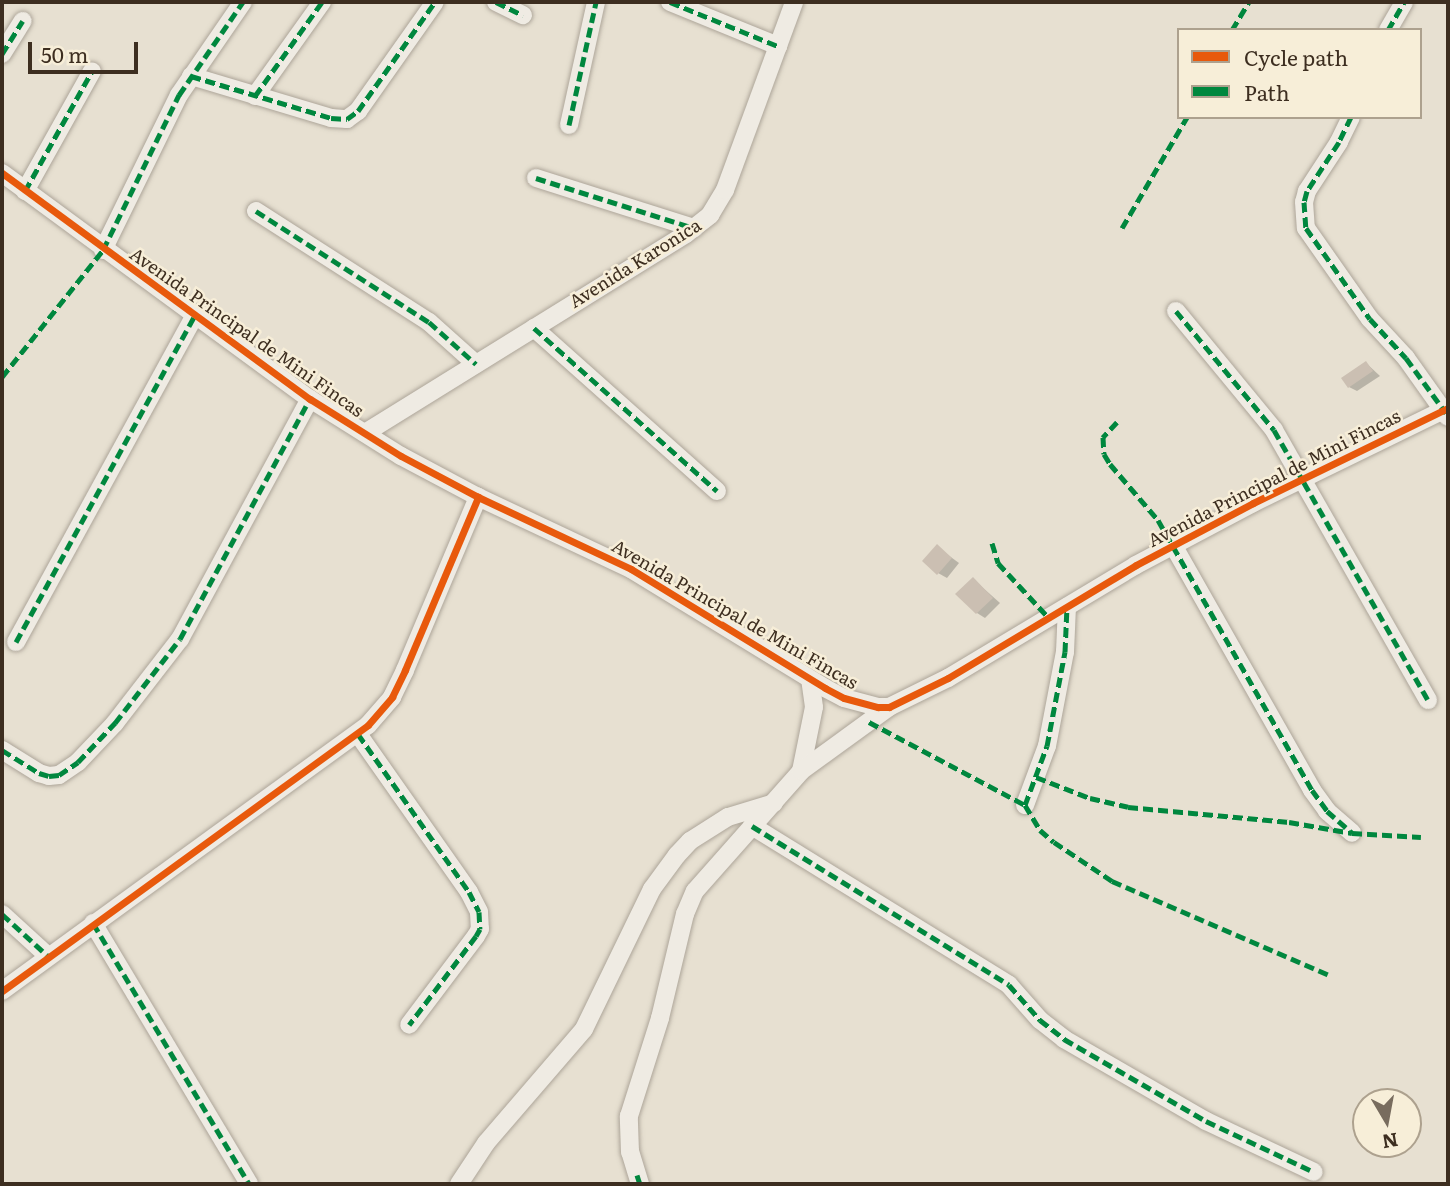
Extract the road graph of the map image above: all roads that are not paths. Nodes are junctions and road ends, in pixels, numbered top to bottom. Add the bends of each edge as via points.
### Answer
1 (243, 2) edge
2 (322, 2) edge
3 (435, 2) edge
4 (496, 2) edge
5 (596, 2) edge
6 (670, 2) edge
7 (794, 2) edge
8 (1404, 2) edge
9 (523, 15) dead end
10 (23, 21) dead end
11 (1389, 28) edge
12 (778, 46) junction
13 (2, 54) edge
14 (92, 71) dead end
15 (191, 76) junction
16 (255, 96) junction
17 (1351, 119) edge
18 (569, 125) dead end
19 (2, 173) edge
20 (536, 178) dead end
21 (25, 191) junction
22 (256, 211) dead end
23 (694, 228) junction
24 (103, 250) junction
25 (1176, 311) dead end
26 (194, 317) junction
27 (534, 328) junction
28 (476, 364) junction
29 (310, 399) junction
30 (1447, 411) edge
31 (365, 433) junction
32 (1302, 480) junction
33 (717, 491) dead end
34 (478, 497) junction
35 (1173, 545) junction
36 (1067, 607) junction
37 (16, 642) dead end
38 (810, 680) junction
39 (1428, 700) dead end
40 (889, 707) junction
41 (358, 734) junction
42 (2, 750) edge
43 (802, 771) junction
44 (774, 803) junction
45 (1025, 805) dead end
46 (752, 826) junction
47 (1352, 833) dead end
48 (2, 914) edge
49 (93, 923) junction
50 (48, 956) junction
51 (2, 991) edge
52 (409, 1025) dead end
53 (1314, 1172) dead end
54 (249, 1184) edge
55 (459, 1184) edge
56 (640, 1184) edge

1 - 15 street
2 - 16 street
3 - 16 street via 353,116 331,118
4 - 9 street
5 - 18 street
6 - 12 street
7 - 12 street, Avenida Karonica
8 - 11 street
10 - 13 street
12 - 23 street, Avenida Karonica via 725,190 710,215
14 - 21 street
15 - 16 street
15 - 24 street
17 - 30 street via 1307,191 1306,228 1370,319
19 - 21 street, Avenida Principal de Mini Fincas
20 - 23 street
21 - 24 street, Avenida Principal de Mini Fincas
22 - 28 street via 429,322
23 - 27 street, Avenida Karonica
24 - 26 street, Avenida Principal de Mini Fincas
25 - 32 street via 1274,430
26 - 29 street, Avenida Principal de Mini Fincas
26 - 37 street
27 - 28 street, Avenida Karonica
27 - 33 street
28 - 31 street, Avenida Karonica
29 - 31 street, Avenida Principal de Mini Fincas
29 - 42 street via 180,639 115,723 59,775 39,773
30 - 32 street, Avenida Principal de Mini Fincas
31 - 34 street, Avenida Principal de Mini Fincas
32 - 35 street, Avenida Principal de Mini Fincas
32 - 39 street
34 - 38 street, Avenida Principal de Mini Fincas via 631,569
34 - 41 street via 397,688
35 - 36 street, Avenida Principal de Mini Fincas
35 - 47 street via 1312,790
36 - 40 street, Avenida Principal de Mini Fincas via 948,678
36 - 45 street via 1065,652 1047,746
38 - 40 street, Avenida Principal de Mini Fincas via 844,698
38 - 43 street via 813,716
40 - 43 street
41 - 49 street
41 - 52 street via 480,912 476,936
43 - 44 street
44 - 46 street
44 - 55 street via 728,817 677,855 652,888 584,1029 486,1143
46 - 53 street via 1009,985 1050,1029 1072,1044 1206,1121
46 - 56 street via 695,891 685,914 660,1018 629,1116 630,1152
48 - 50 street
49 - 50 street
49 - 54 street
50 - 51 street

